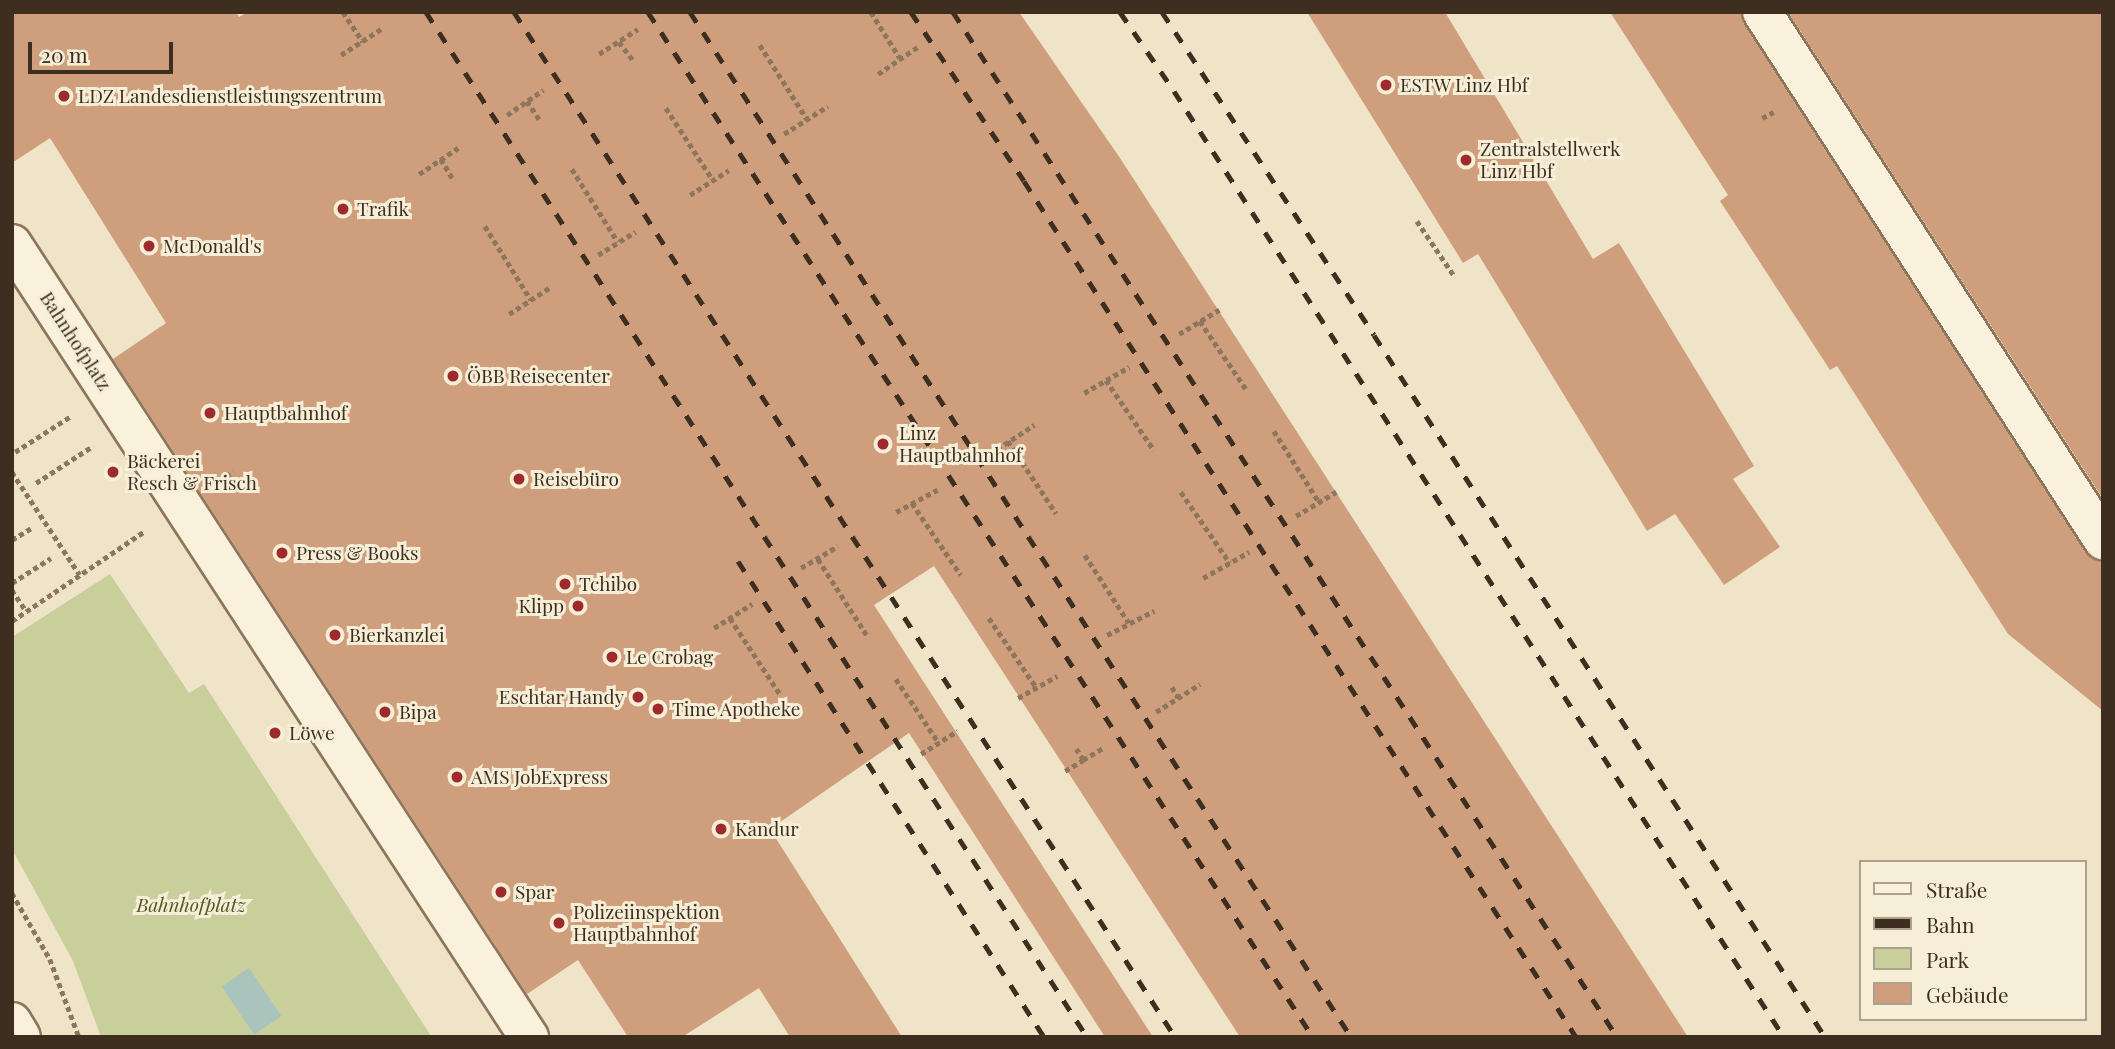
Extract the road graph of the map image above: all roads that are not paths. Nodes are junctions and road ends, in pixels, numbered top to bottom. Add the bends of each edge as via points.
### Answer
1 (1762, 12) edge
2 (12, 244) edge
3 (2103, 540) edge
4 (12, 1022) edge
5 (21, 1037) edge
6 (529, 1037) edge

1 - 3 lane
2 - 6 lane, Bahnhofplatz
4 - 5 lane

